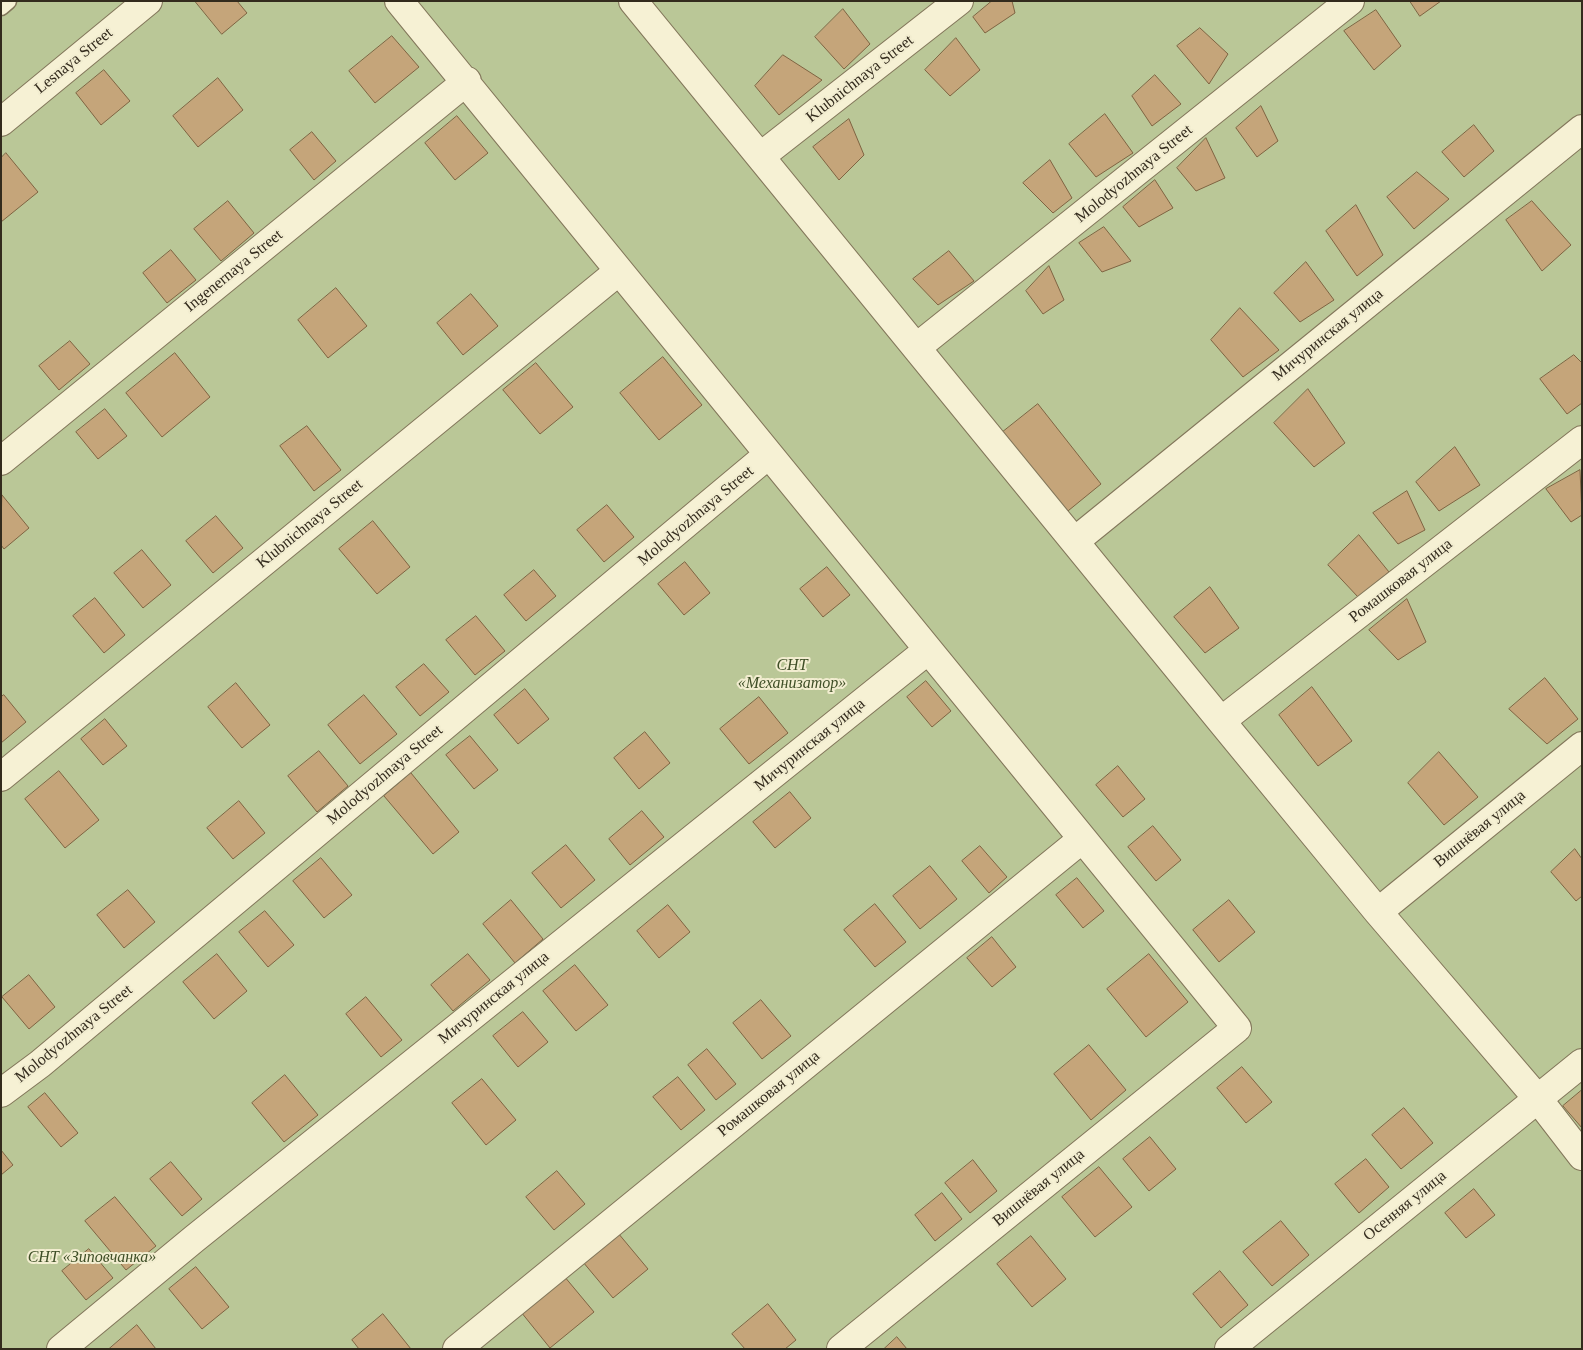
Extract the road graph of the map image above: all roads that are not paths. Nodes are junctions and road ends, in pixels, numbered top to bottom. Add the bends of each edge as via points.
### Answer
1 (8, 1) edge
2 (148, 1) edge
3 (399, 1) edge
4 (633, 1) edge
5 (959, 1) edge
6 (1350, 1) edge
7 (1, 7) edge
8 (467, 81) junction
9 (1, 122) edge
10 (1582, 129) edge
11 (761, 156) junction
12 (619, 271) junction
13 (917, 347) junction
14 (1582, 440) edge
15 (768, 456) junction
16 (1, 461) edge
17 (1075, 541) junction
18 (928, 650) junction
19 (1220, 721) junction
20 (1582, 746) edge
21 (1, 777) edge
22 (1081, 840) junction
23 (1378, 912) junction
24 (1582, 1063) edge
25 (1, 1093) edge
26 (1538, 1099) junction
27 (1582, 1156) edge
28 (61, 1349) edge
29 (457, 1349) edge
30 (841, 1349) edge
31 (1229, 1349) edge

1 - 7 lane
2 - 9 street, Lesnaya Street
3 - 8 street
4 - 11 street
5 - 11 street, Klubnichnaya Street
6 - 13 street, Molodyozhnaya Street
8 - 12 street
8 - 16 street, Ingenernaya Street
10 - 17 street, Мичуринская улица
11 - 13 street
12 - 15 street
12 - 21 street, Klubnichnaya Street
13 - 17 street
14 - 19 street, Ромашковая улица
15 - 18 street
15 - 25 street, Molodyozhnaya Street via 40,1064
17 - 19 street
18 - 22 street
18 - 28 street, Мичуринская улица via 194,1238
19 - 23 street
20 - 23 street, Вишнёвая улица
22 - 29 street, Ромашковая улица
22 - 30 street, Вишнёвая улица via 1237,1028
23 - 26 street
24 - 26 street, Осенняя улица
26 - 27 street
26 - 31 street, Осенняя улица

